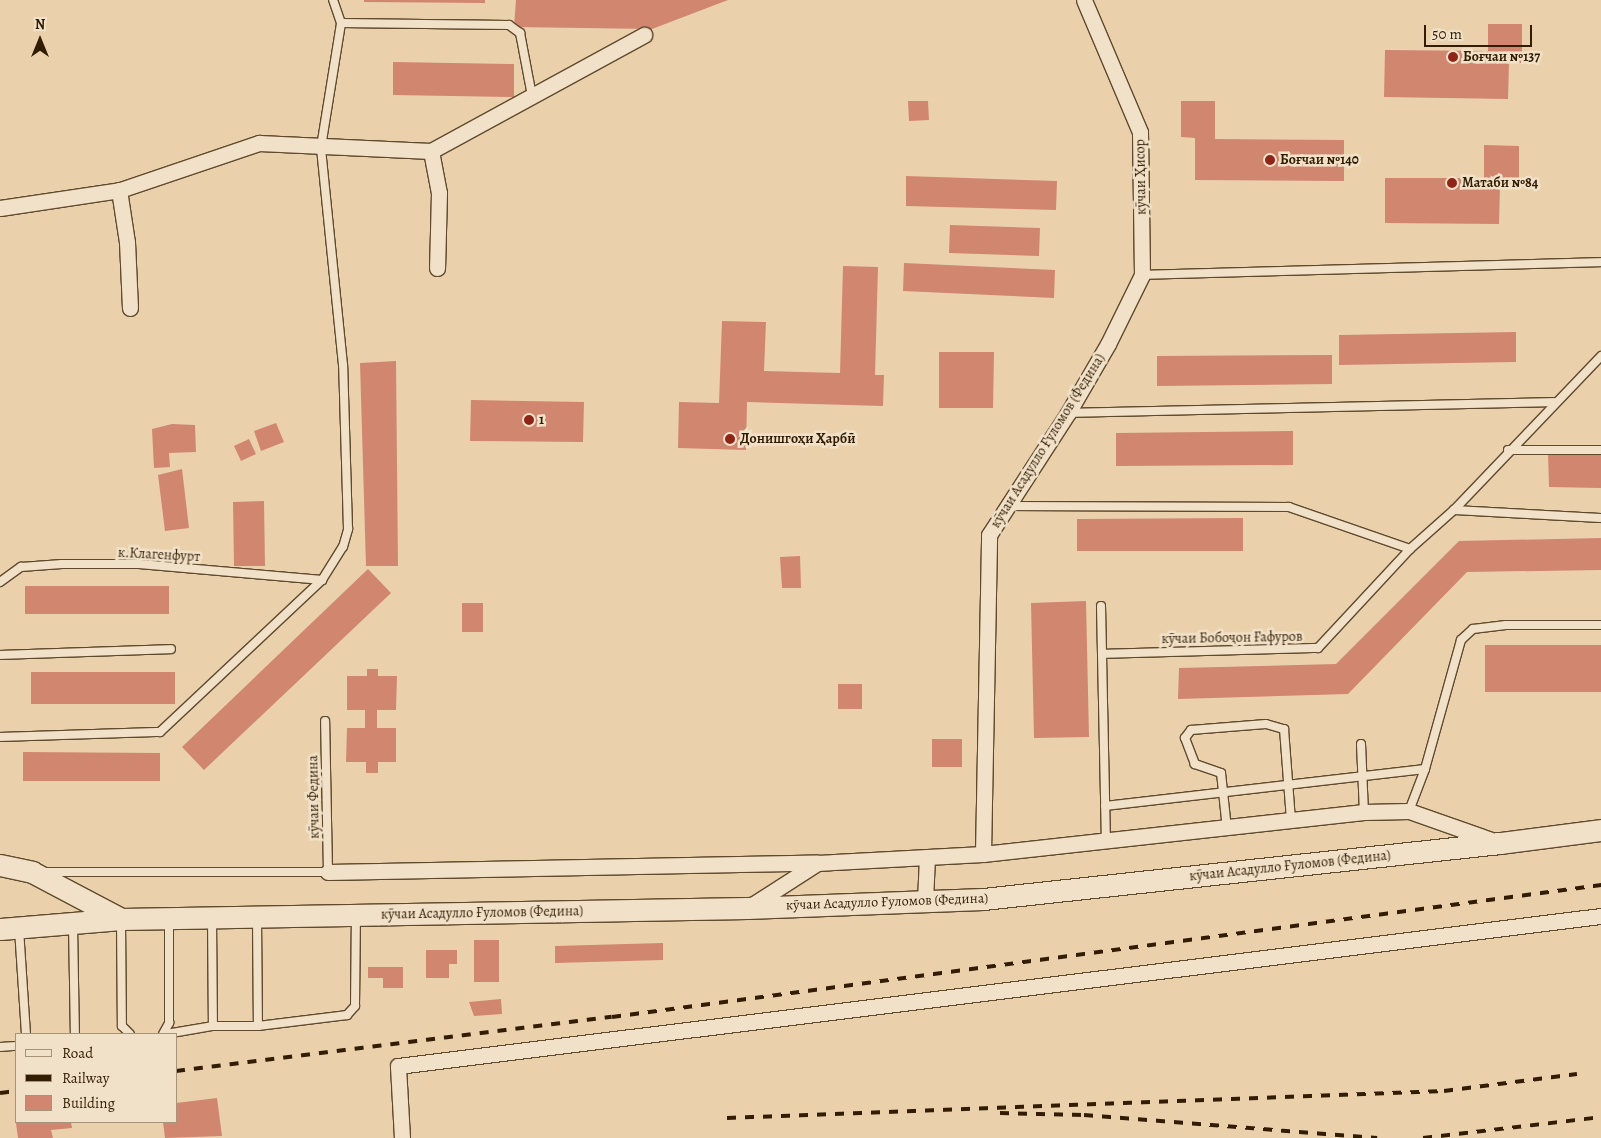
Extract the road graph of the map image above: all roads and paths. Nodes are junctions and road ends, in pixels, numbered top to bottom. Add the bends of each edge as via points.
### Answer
1 (333, 0) edge
2 (1084, 0) edge
3 (341, 23) junction
4 (644, 36) dead end
5 (532, 96) junction
6 (321, 147) junction
7 (431, 151) junction
8 (119, 190) junction
9 (0, 208) edge
10 (1601, 262) edge
11 (437, 268) dead end
12 (1142, 275) junction
13 (130, 308) dead end
14 (1601, 356) edge
15 (1554, 402) junction
16 (1068, 413) junction
17 (1508, 450) junction
18 (1601, 450) edge
19 (1005, 506) junction
20 (1454, 510) junction
21 (1601, 518) edge
22 (1410, 549) junction
23 (322, 580) junction
24 (0, 582) edge
25 (1101, 606) dead end
26 (1601, 625) edge
27 (171, 649) dead end
28 (1102, 654) junction
29 (0, 655) edge
30 (325, 721) dead end
31 (0, 737) edge
32 (1361, 744) dead end
33 (1425, 769) junction
34 (1363, 778) junction
35 (1287, 787) junction
36 (1223, 792) junction
37 (1105, 806) junction
38 (1409, 811) junction
39 (1364, 812) junction
40 (1291, 821) junction
41 (1601, 821) edge
42 (1227, 829) junction
43 (1601, 830) edge
44 (1579, 833) junction
45 (1106, 843) junction
46 (1500, 843) junction
47 (983, 854) junction
48 (927, 857) junction
49 (817, 863) junction
50 (0, 865) edge
51 (32, 872) junction
52 (328, 872) junction
53 (925, 901) junction
54 (747, 908) junction
55 (356, 915) junction
56 (1601, 916) edge
57 (257, 917) junction
58 (169, 918) junction
59 (212, 918) junction
60 (121, 919) junction
61 (72, 923) junction
62 (10, 928) edge
63 (213, 1026) junction
64 (258, 1026) junction
65 (26, 1033) edge
66 (75, 1033) edge
67 (129, 1033) edge
68 (165, 1033) edge
69 (171, 1033) edge
70 (15, 1046) edge
71 (0, 1047) edge
72 (402, 1138) edge

1 - 3 lane
2 - 12 street, кӯчаи Ҳисор via 1140,132
3 - 5 lane via 509,25 520,33
3 - 6 lane
4 - 5 street
5 - 7 street
6 - 7 street
6 - 8 street via 259,144
6 - 23 lane via 343,365 348,529 343,547
7 - 11 street via 438,193
8 - 9 street
8 - 13 street via 127,242
10 - 12 lane
12 - 16 street, кӯчаи Асадулло Ғуломов (Федина) via 1108,344
14 - 15 lane, кӯчаи Бобоҷон Ғафуров
15 - 16 lane
15 - 17 lane, кӯчаи Бобоҷон Ғафуров
16 - 19 street, кӯчаи Асадулло Ғуломов (Федина)
17 - 18 lane
17 - 20 lane, кӯчаи Бобоҷон Ғафуров
19 - 22 lane via 1289,508
19 - 47 street, кӯчаи Асадулло Ғуломов (Федина) via 989,535
20 - 21 lane
20 - 22 lane, кӯчаи Бобоҷон Ғафуров
22 - 28 lane, кӯчаи Бобоҷон Ғафуров via 1318,648
23 - 24 lane, к.Клагенфурт via 139,564 62,564 20,567
23 - 31 lane via 160,732
25 - 28 lane
26 - 33 lane via 1506,625 1473,629 1461,640
27 - 29 lane
28 - 37 lane
30 - 52 lane, кӯчаи Федина
32 - 34 lane
33 - 34 lane
33 - 38 lane
34 - 35 lane
34 - 39 lane
35 - 36 lane
35 - 36 lane via 1284,729 1266,724 1191,730 1186,738 1195,764 1221,773
35 - 40 lane
36 - 37 lane
36 - 42 lane
37 - 45 lane
38 - 39 street
38 - 46 street
39 - 40 street
40 - 42 street
41 - 44 street
42 - 45 street
43 - 44 street, кӯчаи Асадулло Ғуломов (Федина)
44 - 46 street, кӯчаи Асадулло Ғуломов (Федина)
45 - 47 street
46 - 53 street, кӯчаи Асадулло Ғуломов (Федина) via 983,899
47 - 48 street
48 - 49 street
48 - 53 street
49 - 52 street
49 - 54 street
50 - 51 street, кӯчаи Асадулло Ғуломов (Федина)
51 - 52 lane
51 - 60 street, кӯчаи Асадулло Ғуломов (Федина)
53 - 54 street, кӯчаи Асадулло Ғуломов (Федина)
54 - 55 street, кӯчаи Асадулло Ғуломов (Федина)
55 - 57 street, кӯчаи Асадулло Ғуломов (Федина)
55 - 64 lane via 355,1006 347,1015
56 - 72 street via 398,1066
57 - 59 street, кӯчаи Асадулло Ғуломов (Федина)
57 - 64 lane
58 - 59 street, кӯчаи Асадулло Ғуломов (Федина)
58 - 60 street, кӯчаи Асадулло Ғуломов (Федина)
58 - 68 lane via 169,1023
59 - 63 lane
60 - 61 street, кӯчаи Асадулло Ғуломов (Федина)
60 - 67 lane via 122,1026
61 - 62 street, кӯчаи Асадулло Ғуломов (Федина)
61 - 66 lane
62 - 65 lane
63 - 64 lane
63 - 69 lane
70 - 71 lane

